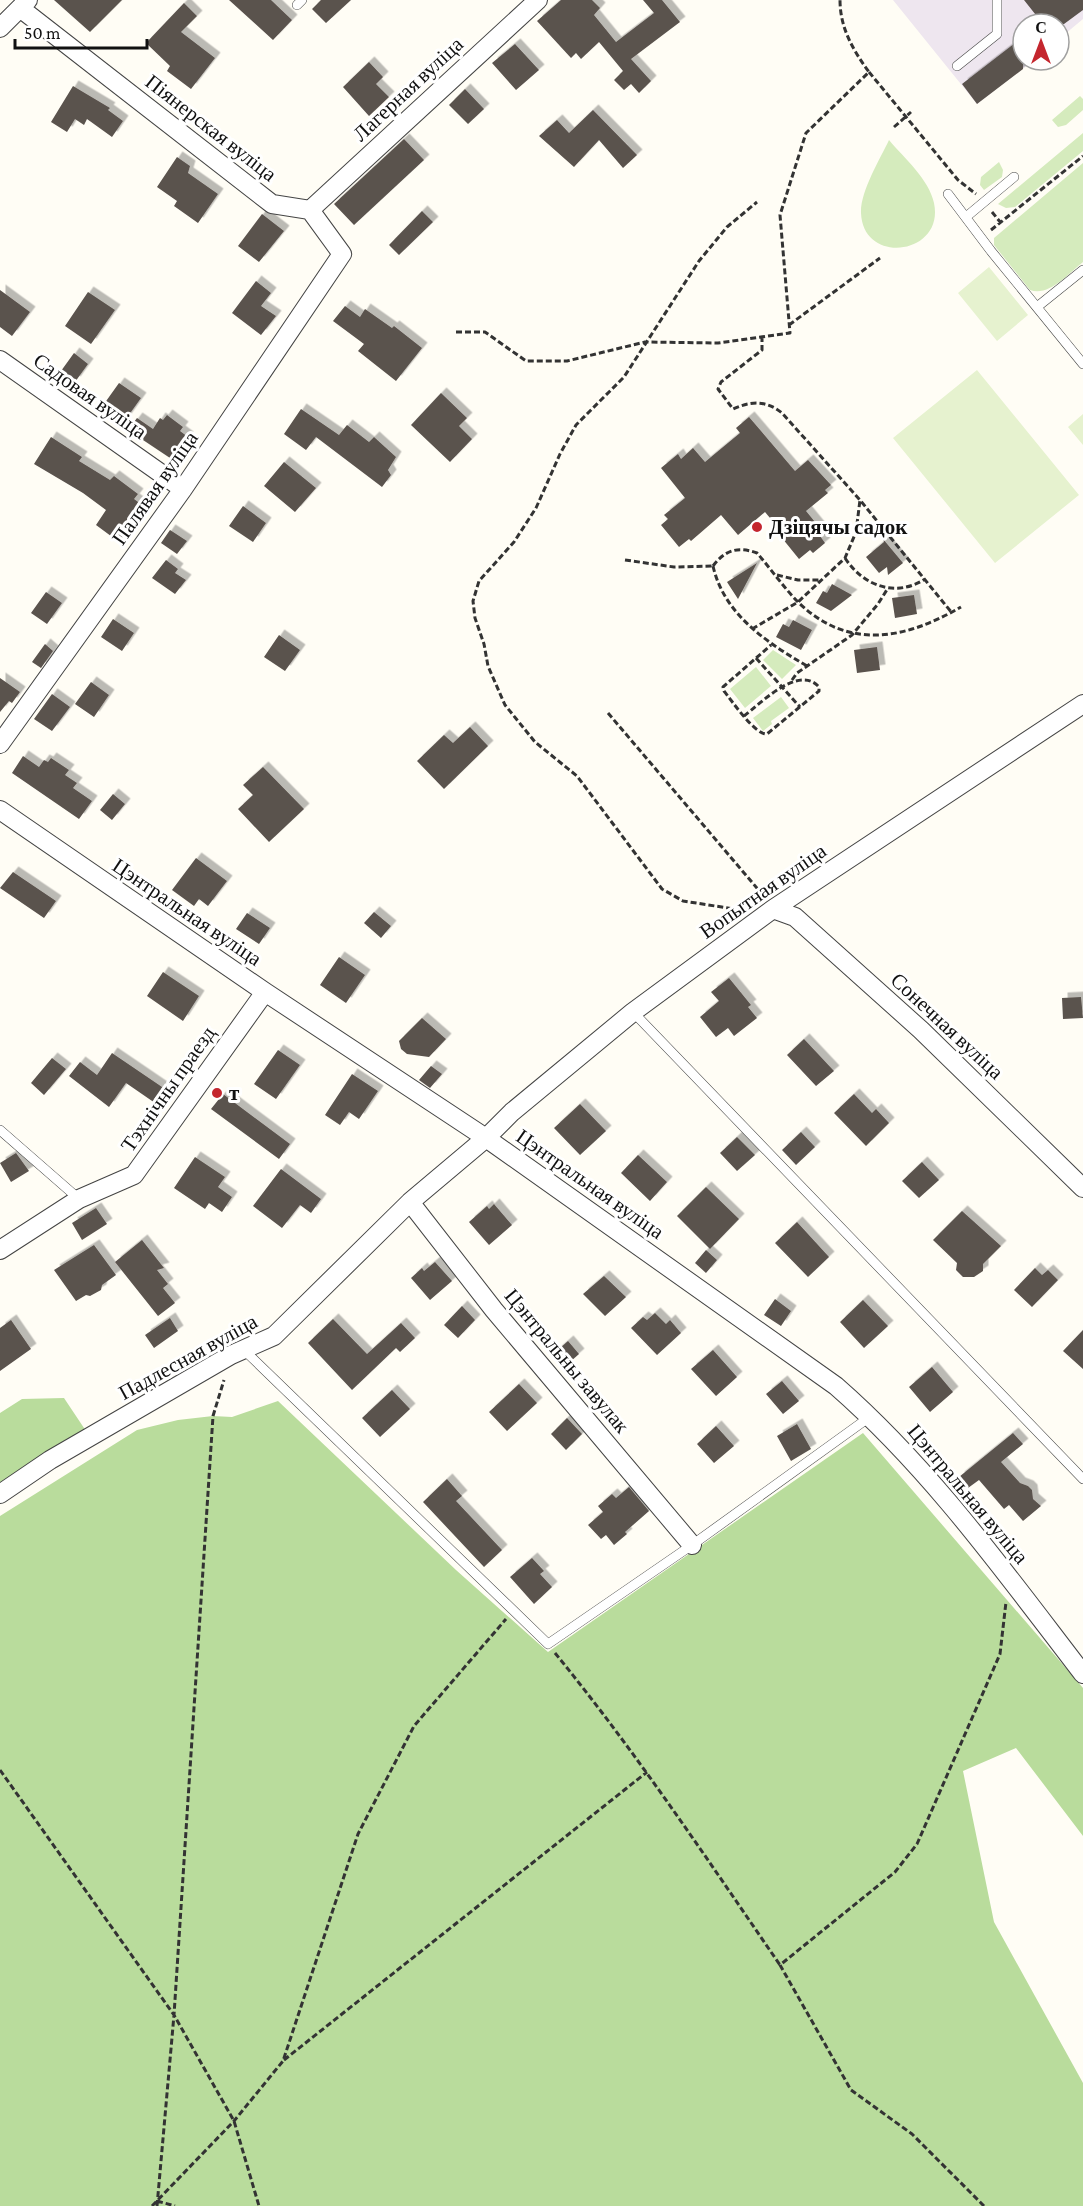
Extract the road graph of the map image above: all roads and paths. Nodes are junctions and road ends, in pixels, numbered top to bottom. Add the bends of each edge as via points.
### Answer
1 (538, 0) edge
2 (840, 0) edge
3 (997, 0) edge
4 (24, 4) edge
5 (0, 28) edge
6 (957, 66) dead end
7 (869, 72) junction
8 (911, 112) dead end
9 (906, 116) junction
10 (894, 127) dead end
11 (1083, 156) edge
12 (1014, 177) dead end
13 (948, 194) dead end
14 (978, 195) dead end
15 (757, 202) dead end
16 (989, 209) dead end
17 (310, 210) junction
18 (966, 217) junction
19 (1001, 223) junction
20 (982, 238) junction
21 (880, 258) dead end
22 (1083, 270) edge
23 (1037, 307) junction
24 (789, 325) junction
25 (456, 332) dead end
26 (762, 336) junction
27 (645, 342) junction
28 (0, 360) edge
29 (1083, 364) edge
30 (183, 489) junction
31 (860, 500) junction
32 (844, 558) junction
33 (625, 561) dead end
34 (713, 566) junction
35 (775, 575) junction
36 (925, 579) junction
37 (821, 580) junction
38 (888, 588) junction
39 (798, 602) junction
40 (961, 607) dead end
41 (952, 613) junction
42 (752, 629) junction
43 (852, 635) junction
44 (771, 645) junction
45 (756, 658) junction
46 (807, 666) junction
47 (791, 681) junction
48 (782, 687) junction
49 (1083, 704) edge
50 (800, 707) junction
51 (608, 713) dead end
52 (744, 716) junction
53 (0, 744) edge
54 (0, 810) edge
55 (769, 903) junction
56 (750, 911) dead end
57 (265, 992) junction
58 (633, 1012) junction
59 (0, 1130) edge
60 (486, 1138) junction
61 (1083, 1188) edge
62 (79, 1199) junction
63 (410, 1202) junction
64 (0, 1250) edge
65 (237, 1353) junction
66 (871, 1416) junction
67 (1083, 1479) edge
68 (0, 1494) edge
69 (692, 1545) junction
70 (1009, 1577) junction
71 (513, 1611) junction
72 (548, 1644) junction
73 (1083, 1674) edge
74 (0, 1770) edge
75 (647, 1772) junction
76 (780, 1965) junction
77 (174, 2015) junction
78 (283, 2061) junction
79 (234, 2121) junction
80 (157, 2201) junction
81 (152, 2206) edge
82 (157, 2206) edge
83 (175, 2206) edge
84 (259, 2206) edge
85 (984, 2206) edge

1 - 17 street, Лагерная вуліца
2 - 7 path via 852,49
3 - 6 lane via 997,34
4 - 5 street
4 - 17 street, Піянерская вуліца via 272,204
7 - 9 path
7 - 24 path via 806,133 780,215
8 - 9 path
9 - 10 path
9 - 14 path via 958,180
11 - 19 path
12 - 18 lane
13 - 18 lane
15 - 27 path via 727,227 699,261
16 - 19 path
17 - 30 street, Палявая вуліца via 342,254
18 - 20 lane
19 - 20 path
20 - 23 lane
21 - 24 path
22 - 23 lane
23 - 29 lane
24 - 26 path via 790,333
25 - 27 path via 485,332 526,362 567,361
26 - 27 path via 718,343
26 - 31 path via 762,350 721,382 718,389 733,409 747,403 762,403 782,413
27 - 56 path via 624,376 576,425 537,508 514,542 479,581 473,601 475,618 488,666 505,705 535,742 577,776 662,889 682,901
28 - 30 street, Садовая вуліца
30 - 53 street, Палявая вуліца
31 - 32 path via 856,532
31 - 36 path
32 - 37 path
32 - 38 path via 867,582
33 - 34 path via 674,567
34 - 35 path via 727,552 747,550 757,553
34 - 42 path via 725,594
35 - 37 path
35 - 39 path
36 - 38 path via 910,586
36 - 41 path
37 - 39 path
38 - 43 path
39 - 42 path
39 - 43 path via 818,618
40 - 41 path
41 - 43 path via 909,631
42 - 44 path
43 - 46 path
44 - 45 path
44 - 46 path
45 - 48 path
45 - 52 path via 723,687
46 - 47 path
47 - 48 path
47 - 50 path via 805,680 819,687 817,694
48 - 50 path
48 - 52 path
49 - 55 street, Вопытная вуліца
50 - 52 path via 764,735
51 - 55 path
54 - 57 street, Цэнтральная вуліца
55 - 58 street, Вопытная вуліца
55 - 61 street, Сонечная вуліца via 795,917 921,1030
57 - 60 street, Цэнтральная вуліца
57 - 62 street, Тэхнічны праезд via 134,1175
58 - 60 street, Вопытная вуліца
58 - 67 lane
59 - 62 lane
60 - 63 street, Падлесная вуліца
60 - 66 street, Цэнтральная вуліца via 836,1386
62 - 64 street, Тэхнічны праезд
63 - 65 street, Падлесная вуліца via 274,1336
63 - 69 street, Цэнтральны завулак via 494,1310
65 - 68 street, Падлесная вуліца via 50,1460
65 - 71 lane
65 - 77 path via 213,1416
66 - 69 lane
66 - 70 street, Цэнтральная вуліца via 967,1522
69 - 72 lane
70 - 73 street, Цэнтральная вуліца
70 - 76 path via 1000,1654 917,1844 895,1872
71 - 72 lane
71 - 78 path via 414,1726 358,1834
72 - 75 path
74 - 77 path
75 - 76 path
75 - 78 path
76 - 85 path via 851,2090 912,2134
77 - 79 path
77 - 80 path
78 - 79 path
79 - 80 path
79 - 84 path
80 - 81 path
80 - 82 path
80 - 83 path

